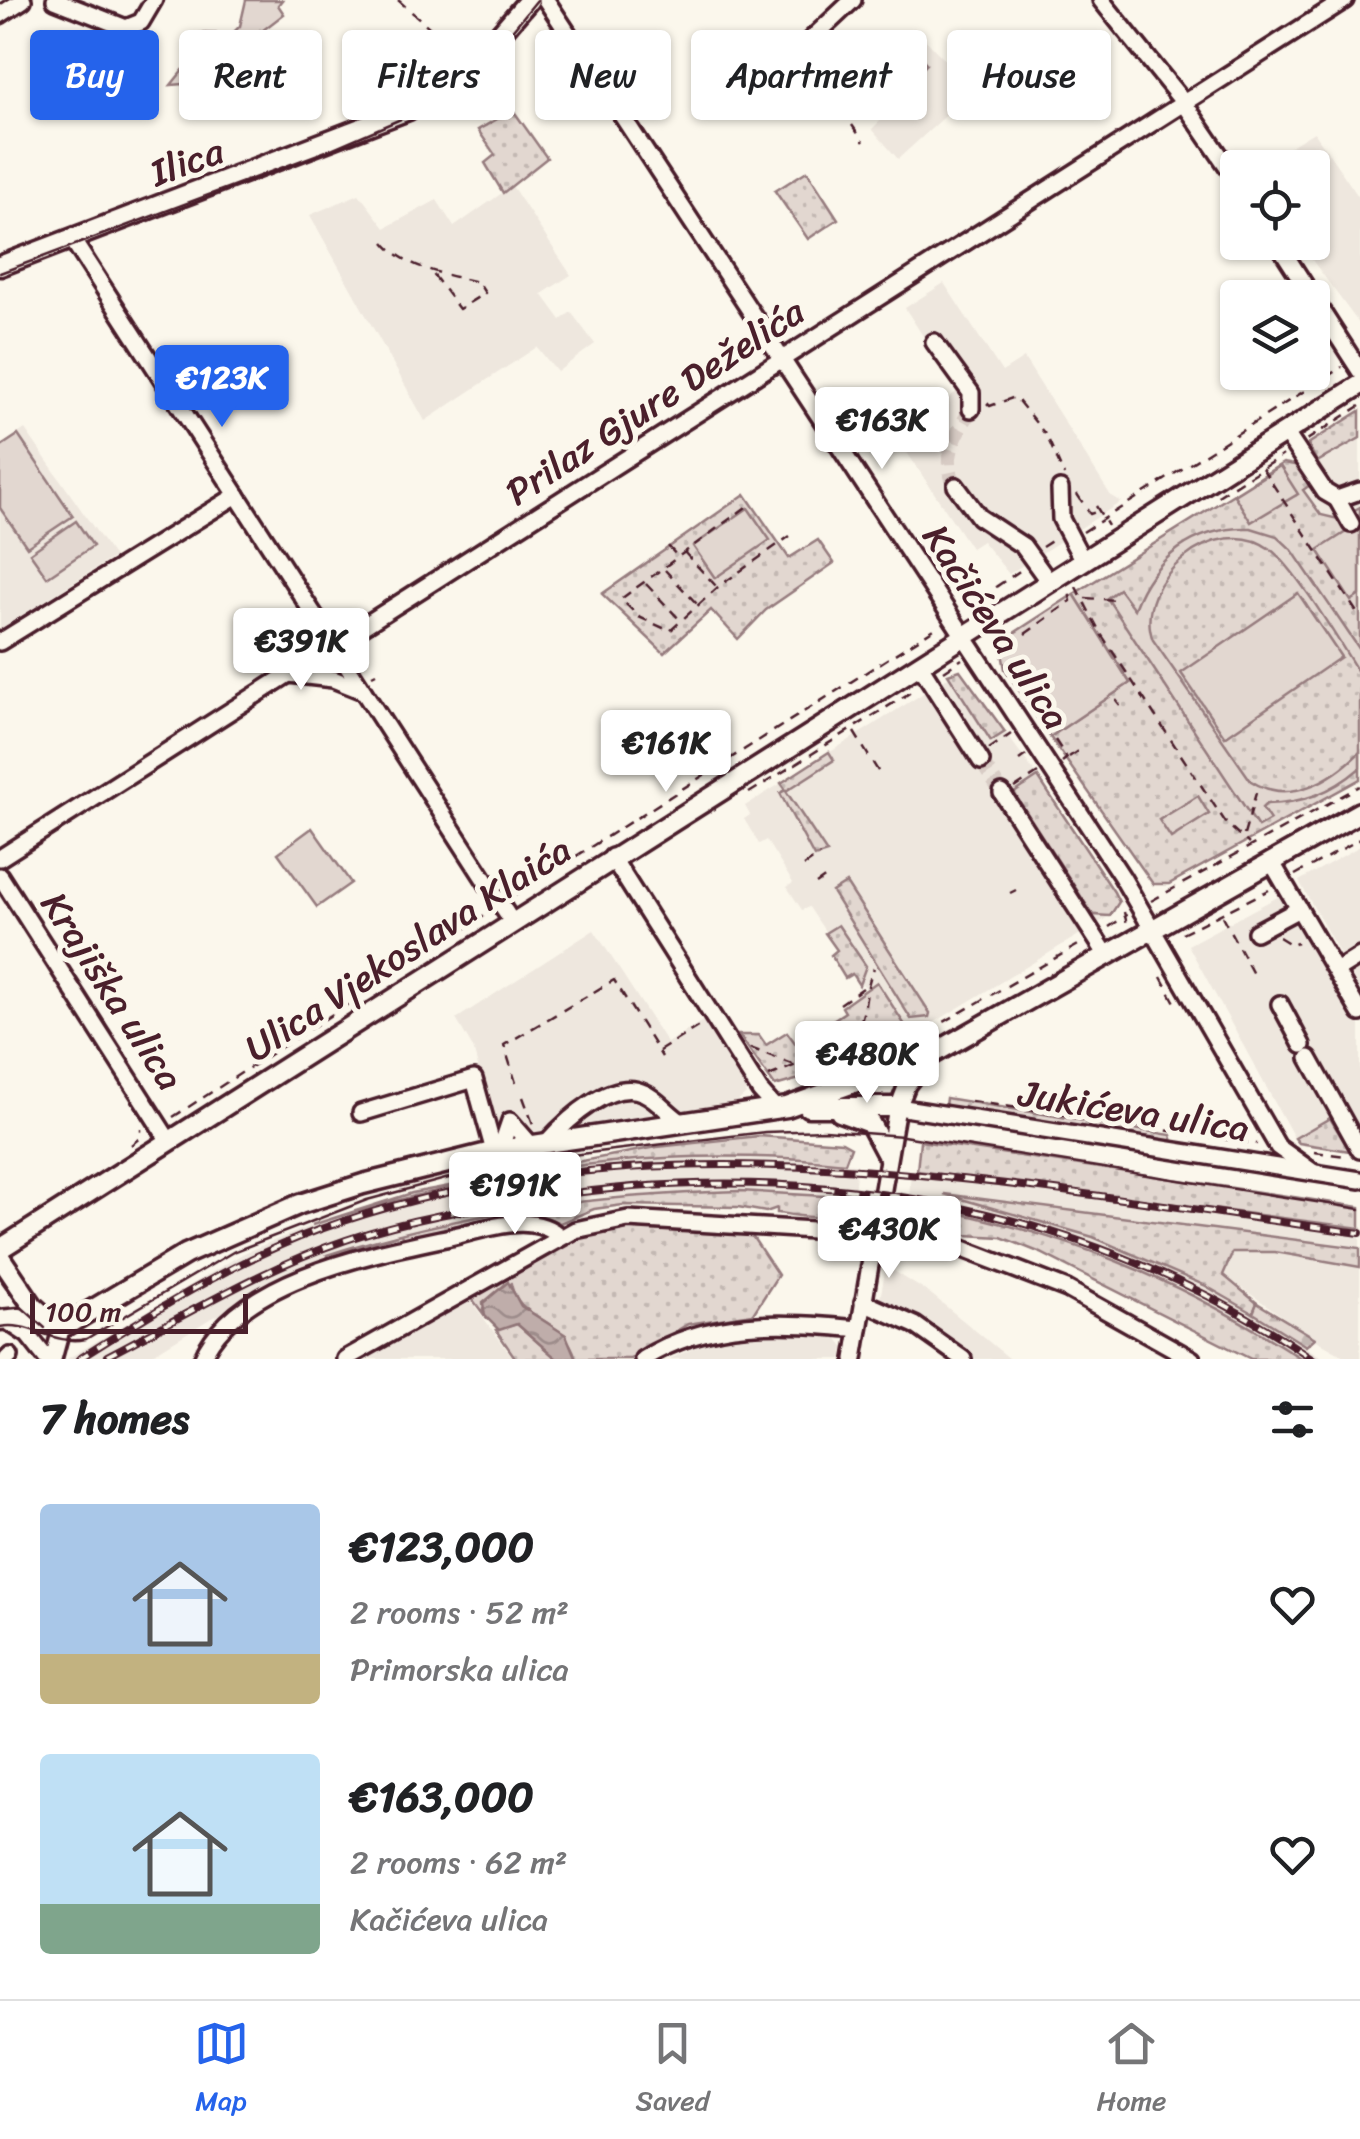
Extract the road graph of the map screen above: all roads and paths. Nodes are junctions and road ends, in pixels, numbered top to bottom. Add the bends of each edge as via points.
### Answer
1 (23, 0) edge
2 (55, 0) edge
3 (154, 0) edge
4 (398, 0) edge
5 (529, 0) edge
6 (546, 0) edge
7 (853, 0) edge
8 (1100, 0) edge
9 (1345, 0) edge
10 (0, 15) edge
11 (432, 30) edge
12 (821, 30) edge
13 (1184, 103) junction
14 (852, 125) dead end
15 (864, 142) dead end
16 (1220, 156) edge
17 (72, 239) junction
18 (384, 242) dead end
19 (1288, 260) edge
20 (0, 266) edge
21 (428, 270) junction
22 (934, 342) dead end
23 (781, 360) junction
24 (1354, 367) edge
25 (1360, 385) edge
26 (999, 393) dead end
27 (1004, 401) junction
28 (976, 402) joint
29 (1285, 432) junction
30 (1045, 434) dead end
31 (1262, 468) dead end
32 (956, 486) tunnel mouth
33 (1060, 489) dead end
34 (1360, 492) edge
35 (237, 495) junction
36 (1338, 499) junction
37 (1096, 506) dead end
38 (746, 508) dead end
39 (1103, 519) junction
40 (1352, 524) dead end
41 (790, 536) dead end
42 (1070, 540) junction
43 (668, 546) dead end
44 (683, 550) junction
45 (678, 558) junction
46 (1034, 560) junction
47 (1084, 561) junction
48 (664, 568) junction
49 (1049, 582) junction
50 (645, 583) junction
51 (1076, 585) dead end
52 (718, 587) junction
53 (1068, 590) dead end
54 (1084, 597) junction
55 (1117, 600) dead end
56 (697, 604) junction
57 (972, 616) dead end
58 (1360, 617) edge
59 (680, 621) junction
60 (944, 621) dead end
61 (1025, 634) dead end
62 (964, 636) junction
63 (0, 642) edge
64 (335, 645) junction
65 (960, 661) dead end
66 (924, 672) junction
67 (288, 674) junction
68 (367, 693) junction
69 (1116, 700) dead end
70 (1120, 705) dead end
71 (853, 730) junction
72 (1012, 733) dead end
73 (1055, 740) dead end
74 (1080, 750) dead end
75 (1027, 754) dead end
76 (984, 756) joint
77 (1067, 758) junction
78 (1018, 760) dead end
79 (1062, 762) dead end
80 (1039, 772) dead end
81 (881, 776) dead end
82 (1360, 786) edge
83 (1007, 791) joint
84 (750, 792) dead end
85 (1256, 794) dead end
86 (1360, 812) edge
87 (1243, 837) junction
88 (1360, 838) edge
89 (1250, 846) junction
90 (820, 855) dead end
91 (612, 857) junction
92 (0, 858) edge
93 (1271, 861) junction
94 (804, 866) dead end
95 (0, 876) edge
96 (826, 877) dead end
97 (1290, 878) dead end
98 (816, 884) dead end
99 (1276, 887) dead end
100 (1016, 890) dead end
101 (1010, 893) dead end
102 (1160, 896) junction
103 (506, 897) dead end
104 (1153, 900) dead end
105 (494, 904) dead end
106 (1165, 904) dead end
107 (1299, 908) junction
108 (1222, 914) junction
109 (1124, 918) dead end
110 (512, 922) junction
111 (1127, 927) dead end
112 (1152, 927) junction
113 (1251, 936) joint
114 (1174, 938) dead end
115 (1280, 938) dead end
116 (1235, 940) junction
117 (1298, 942) dead end
118 (1106, 954) junction
119 (1360, 956) edge
120 (1054, 959) dead end
121 (874, 968) dead end
122 (1336, 971) junction
123 (1254, 976) dead end
124 (866, 986) junction
125 (840, 1004) dead end
126 (1280, 1004) dead end
127 (1360, 1013) edge
128 (705, 1022) dead end
129 (860, 1023) junction
130 (744, 1046) dead end
131 (928, 1050) junction
132 (659, 1051) junction
133 (662, 1057) dead end
134 (872, 1060) dead end
135 (794, 1065) junction
136 (764, 1078) dead end
137 (816, 1081) dead end
138 (516, 1083) dead end
139 (523, 1097) dead end
140 (971, 1101) dead end
141 (898, 1107) junction
142 (782, 1108) junction
143 (825, 1108) junction
144 (166, 1113) dead end
145 (361, 1113) dead end
146 (683, 1123) junction
147 (538, 1138) junction
148 (169, 1141) junction
149 (1271, 1146) junction
150 (497, 1151) junction
151 (1313, 1152) dead end
152 (886, 1154) junction
153 (1360, 1154) edge
154 (1254, 1163) junction
155 (1313, 1172) junction
156 (1360, 1180) edge
157 (876, 1227) junction
158 (560, 1237) junction
159 (0, 1249) edge
160 (0, 1257) edge
161 (863, 1302) junction
162 (2, 1319) edge
163 (59, 1326) junction
164 (859, 1328) junction
165 (50, 1359) edge
166 (202, 1359) edge
167 (344, 1359) edge
168 (643, 1359) edge
169 (854, 1359) edge
170 (963, 1359) edge
171 (1192, 1359) edge

1 - 10 street
2 - 3 street via 126,28 148,15
4 - 11 path
5 - 17 main road, Ilica via 478,61 426,100
6 - 23 street, Kačićeva ulica
7 - 12 street
8 - 13 street
9 - 13 street, Prilaz Gjure Deželića
13 - 16 street
13 - 23 street, Prilaz Gjure Deželića
14 - 15 path
17 - 20 main road, Ilica
17 - 35 street
18 - 21 path
19 - 24 street
21 - 21 path via 459,309 485,292 478,282
22 - 28 street
23 - 62 street, Kačićeva ulica
23 - 64 street, Prilaz Gjure Deželića
24 - 39 path
25 - 29 main road, Ulica Vjekoslava Klaića
26 - 27 path
27 - 28 path
27 - 30 path via 1015,397
29 - 36 street via 1325,492
29 - 47 main road, Ulica Vjekoslava Klaića
31 - 58 path
32 - 46 street via 979,517
33 - 42 street
34 - 36 street
35 - 63 street
35 - 64 street
36 - 40 street
37 - 39 path
38 - 44 path
39 - 42 path
41 - 52 path
42 - 47 street
43 - 45 path
44 - 45 path
44 - 52 path
45 - 48 path
46 - 49 street
46 - 57 path via 964,609
47 - 49 main road, Ulica Vjekoslava Klaića
48 - 50 path
48 - 56 path
49 - 62 main road, Ulica Vjekoslava Klaića
50 - 59 path
50 - 59 path via 621,599 639,617 670,631
51 - 54 path
52 - 56 path
53 - 61 path via 1070,601
54 - 55 path
54 - 87 path via 1224,824
56 - 59 path
60 - 103 path
62 - 66 main road, Ulica Vjekoslava Klaića
62 - 112 street, Kačićeva ulica
64 - 67 street, Prilaz Gjure Deželića
64 - 68 street
65 - 66 path
66 - 71 path
66 - 76 street
66 - 91 main road, Ulica Vjekoslava Klaića
67 - 68 street via 348,683
67 - 92 street, Prilaz Gjure Deželića
68 - 110 street
69 - 70 path
71 - 81 path
71 - 84 path
72 - 76 path
73 - 77 path
74 - 77 path
75 - 78 path
77 - 79 path
80 - 83 path
82 - 89 path
83 - 118 street
85 - 87 path
86 - 93 main road
87 - 89 path
88 - 97 path
89 - 102 path
90 - 94 path
91 - 110 main road, Ulica Vjekoslava Klaića
91 - 142 street via 760,1091
93 - 107 street
93 - 112 main road
95 - 148 street, Krajiška ulica
96 - 98 path
99 - 108 path
100 - 101 path
102 - 104 path
102 - 106 path
105 - 144 path via 176,1116
107 - 113 street
107 - 122 street
108 - 114 path
108 - 116 path
109 - 111 path
110 - 148 main road, Ulica Vjekoslava Klaića
112 - 118 main road
112 - 149 street, Kačićeva ulica
113 - 116 path
115 - 117 path
116 - 123 path
118 - 131 main road
119 - 122 street
120 - 131 path via 917,1035
121 - 124 path
122 - 127 street
124 - 125 path
124 - 129 path
126 - 153 street
128 - 132 path
129 - 134 path
129 - 135 path via 825,1052
130 - 135 path
131 - 141 street
131 - 142 main road
132 - 133 path
132 - 138 path via 614,980 504,1044
135 - 136 path
135 - 137 path
139 - 147 path
140 - 149 path
141 - 143 main road
141 - 152 street
141 - 154 street, Jukićeva ulica
142 - 143 main road
142 - 146 main road
143 - 152 main road via 865,1119
145 - 150 street via 474,1079
146 - 147 main road
146 - 147 street via 630,1089
147 - 150 main road
147 - 150 street via 510,1117
148 - 159 main road, Ulica Vjekoslava Klaića
149 - 154 street via 1272,1159
149 - 155 street, Kačićeva ulica
150 - 163 main road via 300,1204 186,1254
151 - 153 path
152 - 157 street
154 - 155 street, Jukićeva ulica
155 - 156 street, Jukićeva ulica
157 - 158 street via 830,1231 628,1218
157 - 161 street
157 - 171 street via 898,1224 1020,1268
158 - 166 street via 541,1226 493,1226 338,1262 242,1312
158 - 167 street
160 - 163 main road via 38,1313
161 - 164 street
161 - 170 street via 915,1325
162 - 163 main road
162 - 165 street
163 - 165 street
164 - 168 street via 731,1326 686,1337
164 - 169 street

